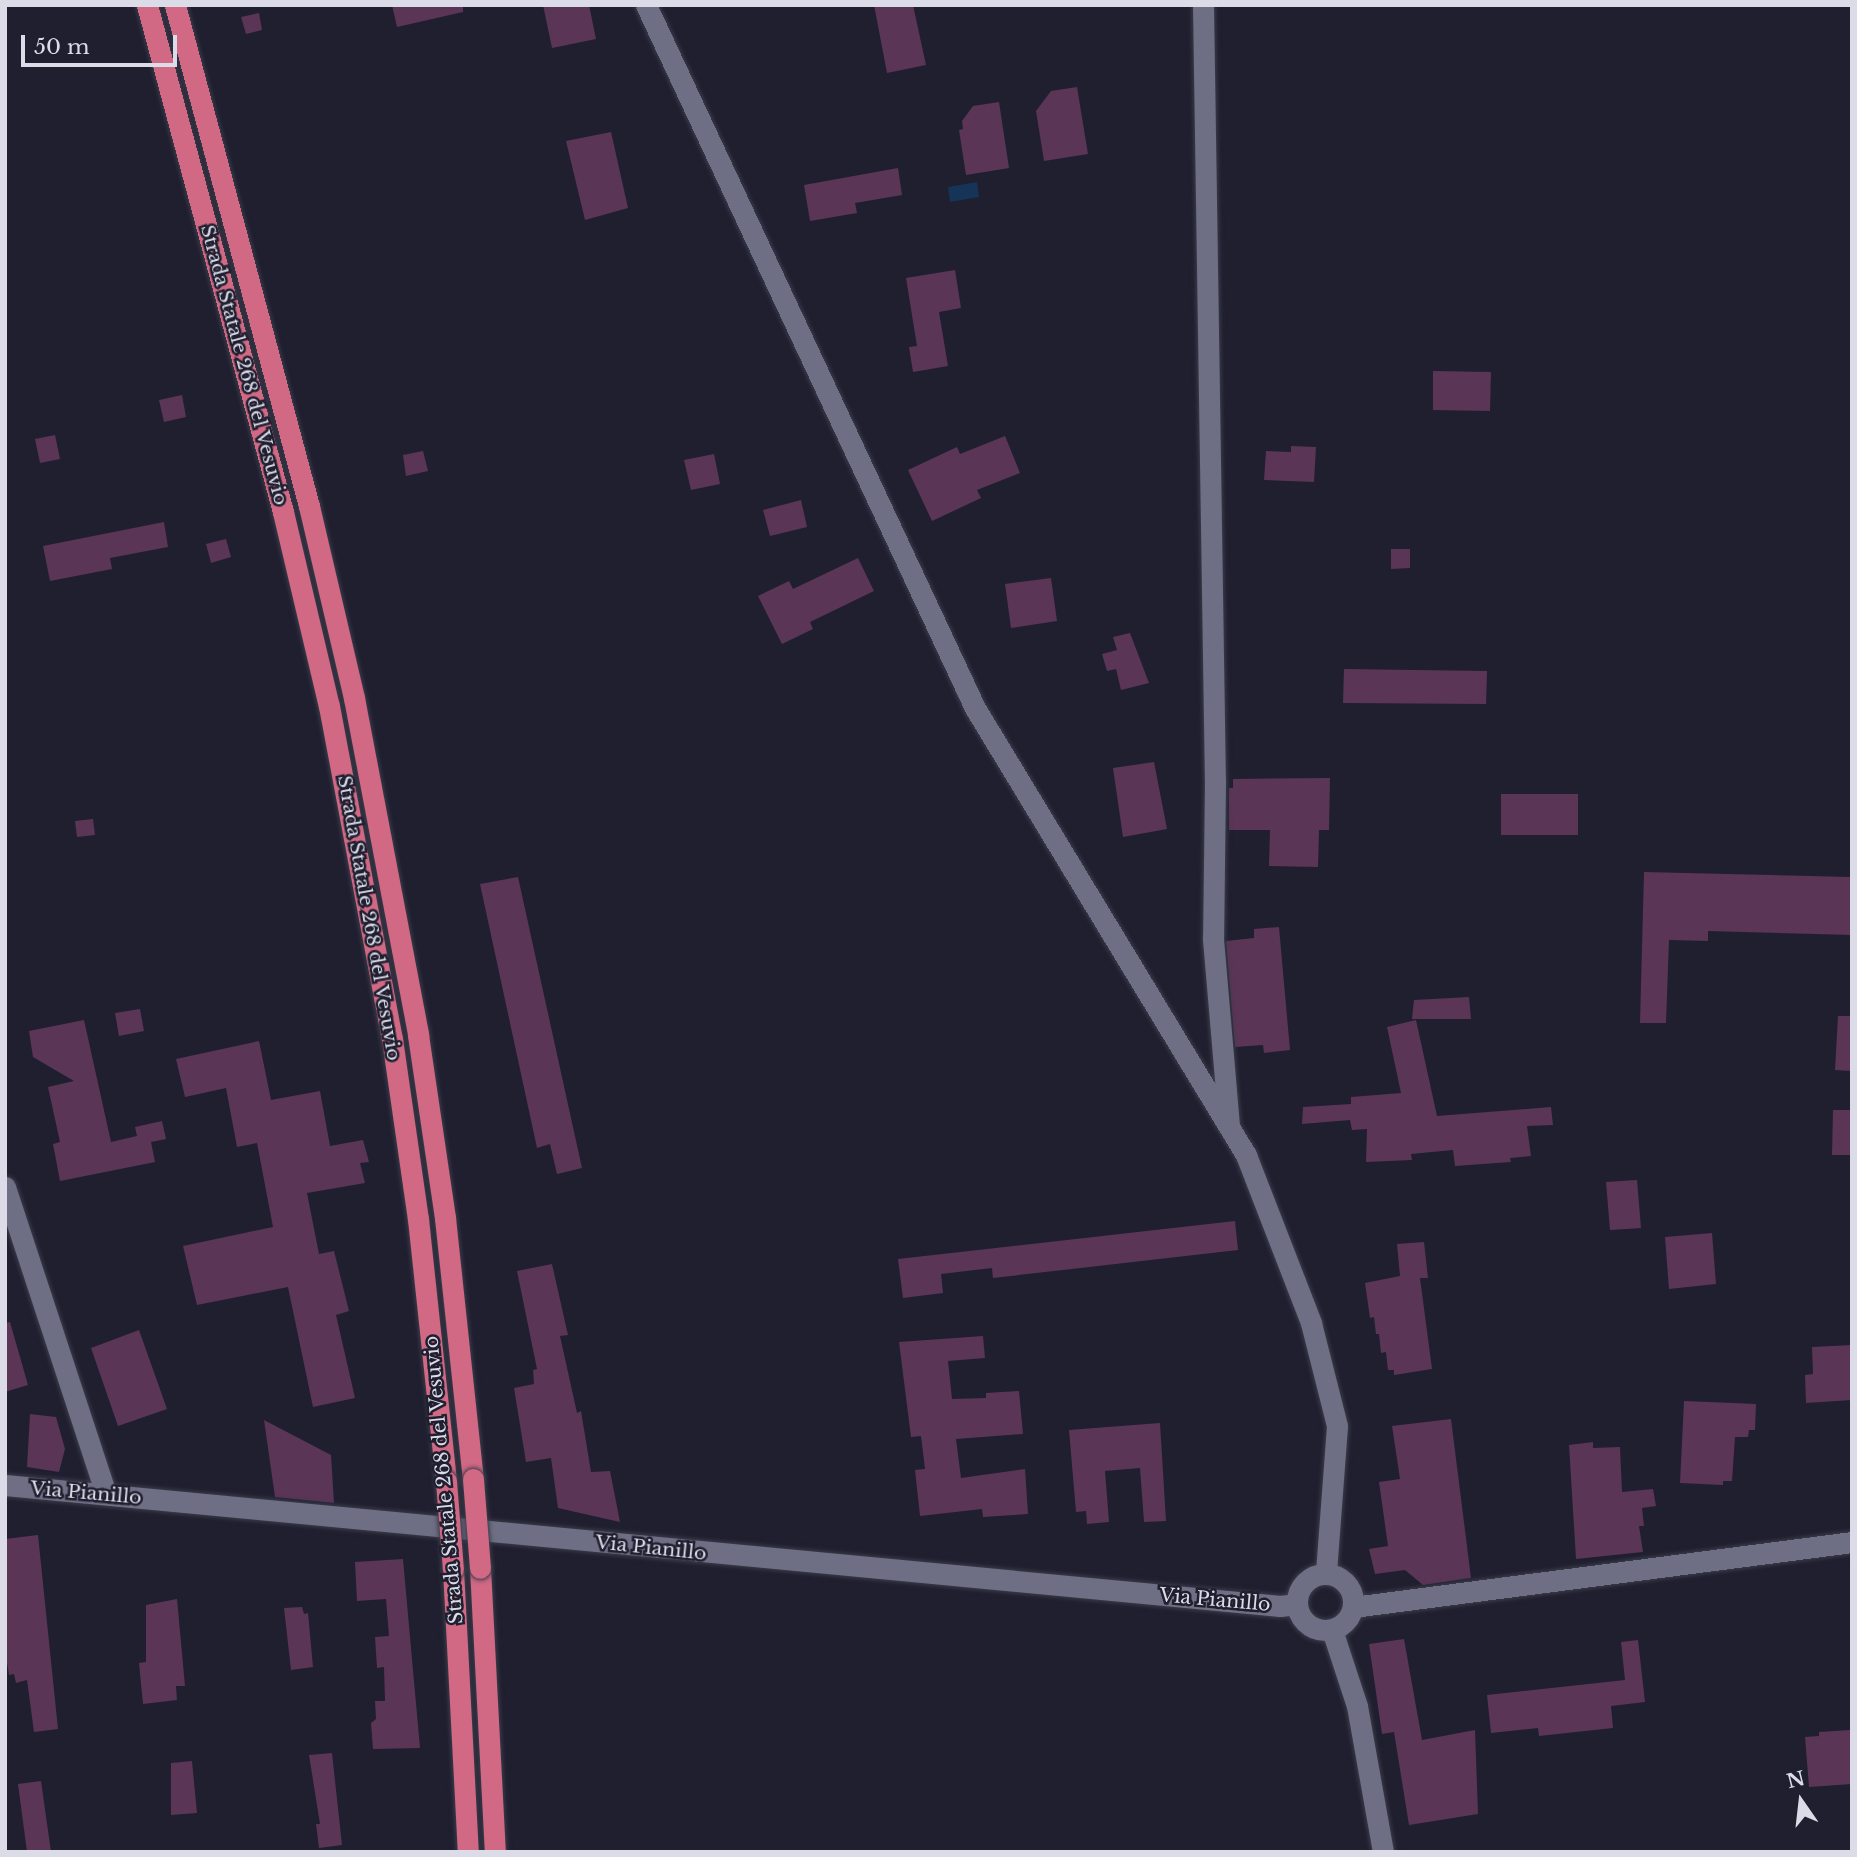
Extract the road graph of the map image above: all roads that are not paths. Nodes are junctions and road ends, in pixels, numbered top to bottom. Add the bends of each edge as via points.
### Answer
1 (147, 5) edge
2 (175, 5) edge
3 (646, 5) edge
4 (1203, 5) edge
5 (1229, 1126) junction
6 (5, 1187) edge
7 (5, 1485) edge
8 (106, 1494) junction
9 (1852, 1542) edge
10 (1326, 1574) junction
11 (1296, 1604) junction
12 (1353, 1607) junction
13 (1332, 1630) junction
14 (468, 1852) edge
15 (495, 1852) edge
16 (1383, 1852) edge

1 - 14 highway, Strada Statale 268 del Vesuvio, bridge via 283,512 332,719 392,1040 418,1219 446,1481
2 - 15 highway, Strada Statale 268 del Vesuvio, bridge via 309,506 354,698 418,1035 445,1218 473,1479
3 - 5 street via 975,708
4 - 5 street via 1215,782 1213,939
5 - 10 street via 1280,1237 1311,1323 1337,1426
6 - 8 street
7 - 8 street, Via Pianillo
8 - 11 street, Via Pianillo via 1029,1583
9 - 12 street
10 - 11 street via 1301,1586
10 - 12 street via 1344,1581
11 - 13 street via 1308,1625
12 - 13 street via 1346,1621
13 - 16 street via 1357,1706

